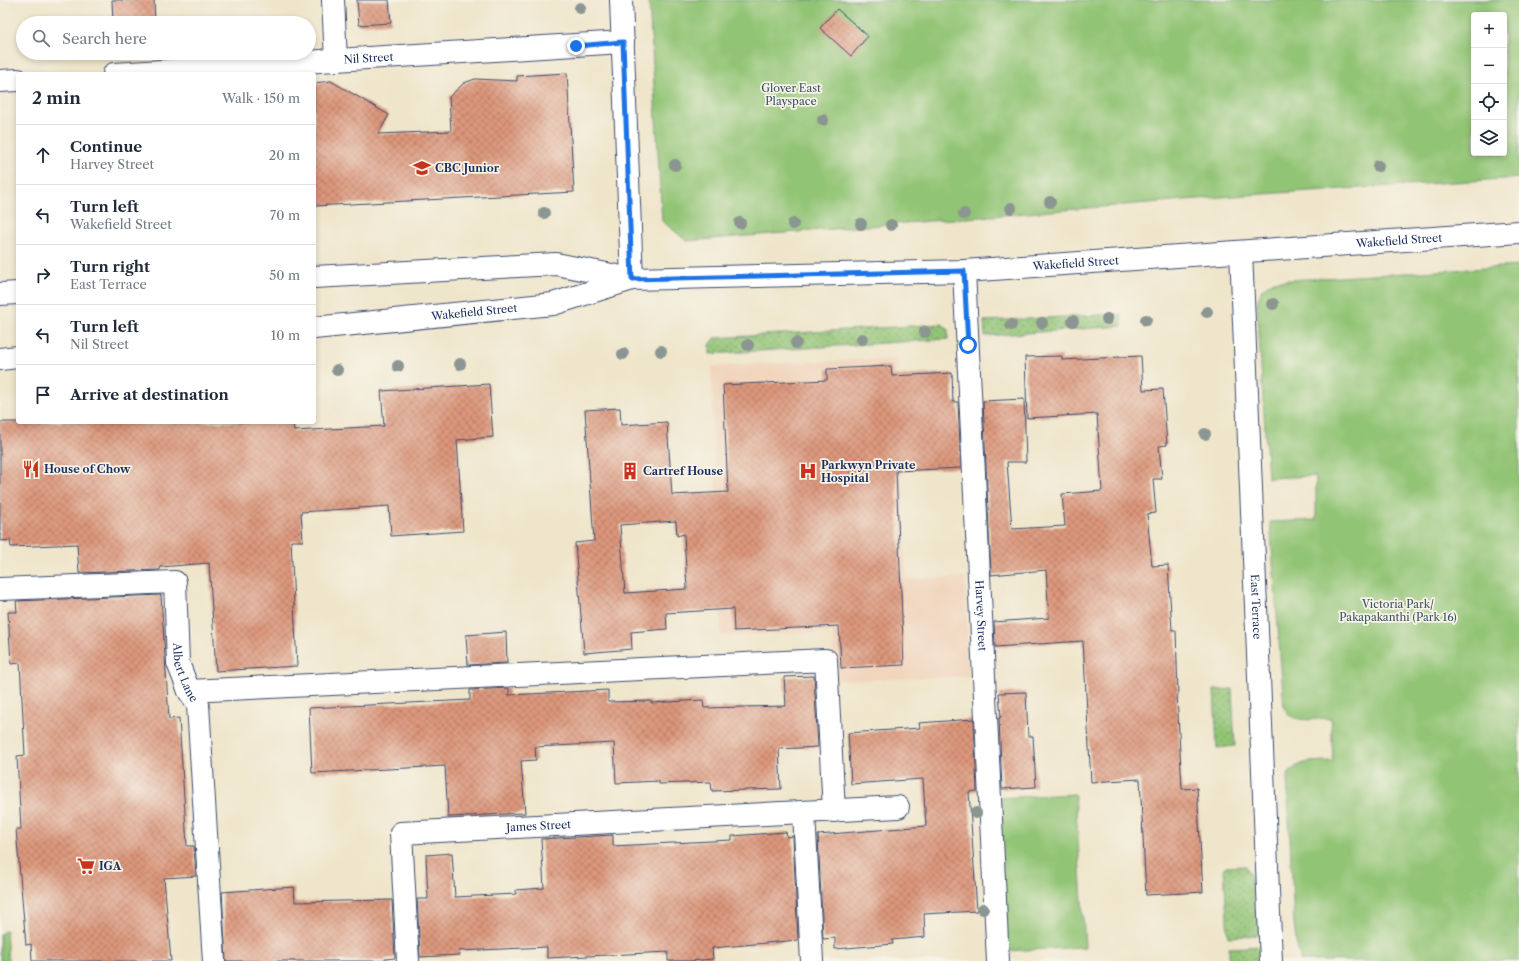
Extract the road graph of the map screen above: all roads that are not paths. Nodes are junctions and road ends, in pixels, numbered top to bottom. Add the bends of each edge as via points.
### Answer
1 (333, 0) edge
2 (621, 0) edge
3 (623, 42) junction
4 (336, 60) junction
5 (146, 72) edge
6 (16, 80) edge
7 (0, 81) edge
8 (1519, 232) edge
9 (1240, 252) junction
10 (964, 271) junction
11 (316, 277) edge
12 (632, 279) junction
13 (16, 293) edge
14 (0, 294) edge
15 (316, 328) edge
16 (16, 357) edge
17 (0, 359) edge
18 (0, 590) edge
19 (189, 691) junction
20 (898, 807) dead end
21 (834, 811) junction
22 (804, 813) junction
23 (214, 961) edge
24 (408, 961) edge
25 (812, 961) edge
26 (998, 961) edge
27 (1271, 961) edge

1 - 4 street
2 - 3 street
3 - 4 street, Nil Street
3 - 12 street
4 - 5 street, Nil Street
6 - 7 street
8 - 9 street, Wakefield Street
9 - 10 street, Wakefield Street
9 - 27 street, East Terrace
10 - 12 street, Wakefield Street
10 - 26 street, Harvey Street
11 - 12 street, Wakefield Street via 556,264
12 - 15 street, Wakefield Street via 553,304
13 - 14 street
16 - 17 street
18 - 19 street, Albert Lane via 175,582 178,663
19 - 21 street via 826,660
19 - 23 street, Albert Lane via 198,705
20 - 21 street, James Street
21 - 22 street, James Street
22 - 24 street, James Street via 401,833
22 - 25 street

